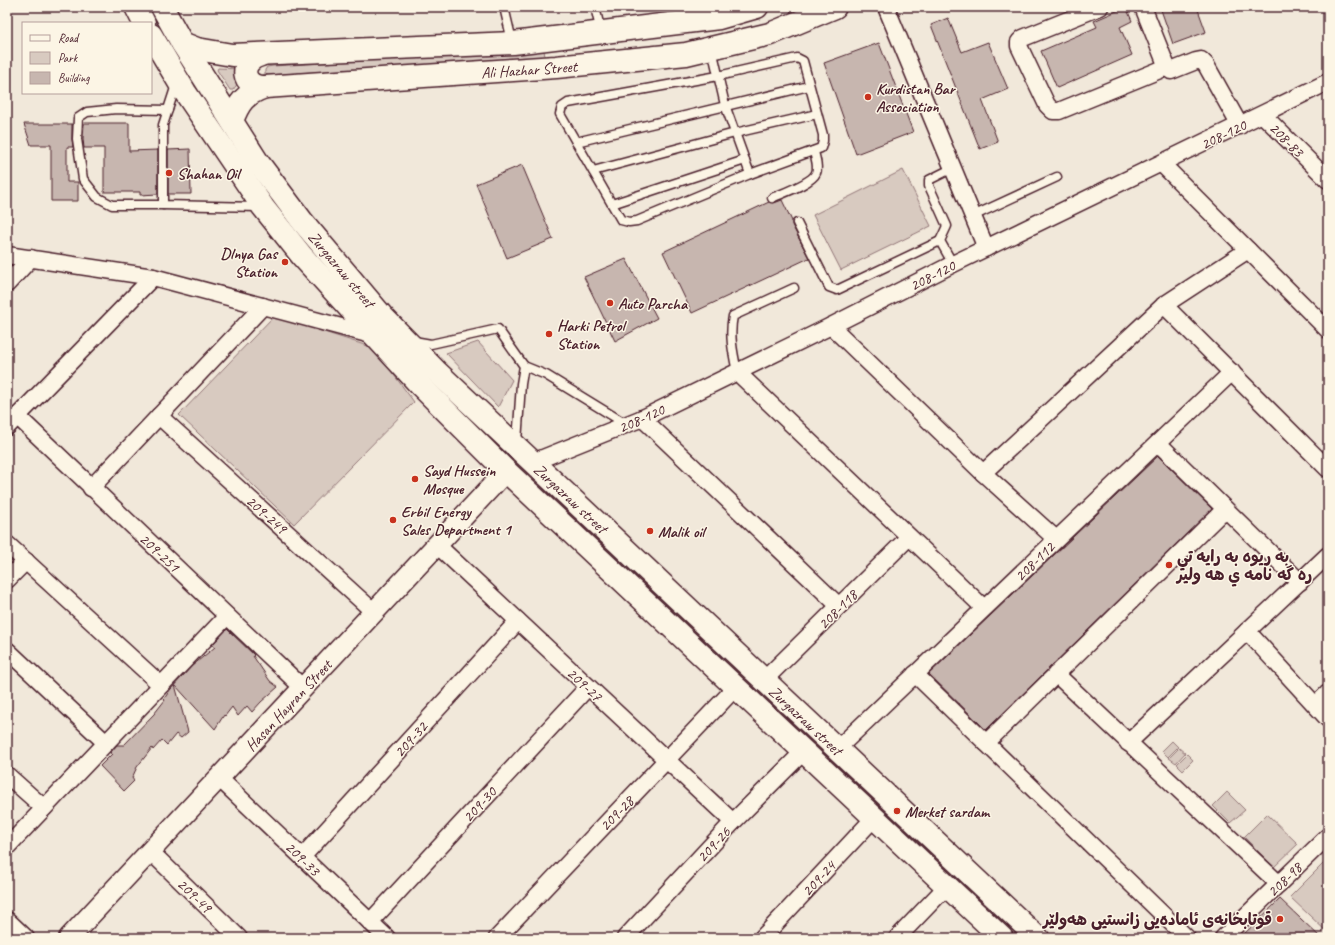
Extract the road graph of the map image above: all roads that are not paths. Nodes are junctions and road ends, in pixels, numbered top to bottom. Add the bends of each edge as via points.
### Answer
1 (136, 7) edge
2 (162, 7) edge
3 (504, 7) edge
4 (595, 7) edge
5 (757, 7) edge
6 (835, 7) edge
7 (886, 7) edge
8 (1100, 7) edge
9 (1143, 7) edge
10 (144, 22) edge
11 (601, 33) junction
12 (152, 37) edge
13 (182, 43) junction
14 (513, 43) junction
15 (712, 48) junction
16 (261, 55) junction
17 (1167, 67) junction
18 (718, 76) junction
19 (178, 80) junction
20 (1328, 82) edge
21 (809, 86) junction
22 (265, 88) junction
23 (725, 105) junction
24 (168, 110) junction
25 (817, 114) junction
26 (1263, 115) junction
27 (232, 121) junction
28 (1240, 126) junction
29 (735, 133) junction
30 (576, 142) junction
31 (814, 151) junction
32 (745, 160) junction
33 (1162, 164) junction
34 (953, 168) junction
35 (593, 171) junction
36 (750, 174) junction
37 (1057, 177) dead end
38 (1328, 180) edge
39 (772, 198) dead end
40 (612, 204) junction
41 (163, 205) junction
42 (263, 207) junction
43 (973, 216) junction
44 (797, 224) dead end
45 (940, 241) junction
46 (986, 248) junction
47 (1248, 250) junction
48 (7, 255) edge
49 (31, 258) junction
50 (954, 264) junction
51 (152, 276) junction
52 (7, 284) edge
53 (794, 288) dead end
54 (1164, 305) junction
55 (263, 306) junction
56 (831, 326) junction
57 (1328, 330) edge
58 (375, 336) junction
59 (405, 339) junction
60 (524, 366) junction
61 (736, 372) junction
62 (1232, 372) junction
63 (159, 416) junction
64 (642, 418) junction
65 (12, 422) edge
66 (626, 424) junction
67 (1158, 443) junction
68 (517, 447) junction
69 (533, 462) junction
70 (1328, 469) edge
71 (506, 471) junction
72 (983, 473) junction
73 (92, 488) junction
74 (1225, 509) junction
75 (909, 537) junction
76 (1056, 539) junction
77 (7, 544) edge
78 (437, 545) junction
79 (1328, 555) edge
80 (26, 561) junction
81 (7, 580) edge
82 (1300, 582) junction
83 (839, 606) junction
84 (984, 608) junction
85 (374, 612) junction
86 (227, 616) junction
87 (518, 621) junction
88 (1247, 631) junction
89 (7, 650) edge
90 (914, 674) junction
91 (1056, 674) junction
92 (764, 680) junction
93 (161, 685) junction
94 (588, 687) junction
95 (736, 687) junction
96 (303, 688) junction
97 (1328, 693) edge
98 (1316, 705) junction
99 (1328, 718) edge
100 (106, 743) junction
101 (986, 743) junction
102 (1128, 743) junction
103 (837, 749) junction
104 (804, 752) junction
105 (667, 760) junction
106 (7, 775) edge
107 (219, 778) junction
108 (44, 808) junction
109 (874, 818) junction
110 (733, 822) junction
111 (1328, 836) edge
112 (7, 847) edge
113 (150, 851) junction
114 (302, 858) junction
115 (1279, 884) junction
116 (947, 886) junction
117 (991, 893) junction
118 (973, 911) junction
119 (7, 920) edge
120 (370, 922) junction
121 (230, 935) edge
122 (26, 938) edge
123 (69, 938) edge
124 (387, 938) edge
125 (497, 938) edge
126 (625, 938) edge
127 (762, 938) edge
128 (897, 938) edge
129 (1002, 938) edge
130 (1038, 938) edge
131 (1187, 938) edge
132 (1223, 938) edge

1 - 10 main road
2 - 13 main road, Zurgazraw street
3 - 14 lane
4 - 11 lane
5 - 11 main road, Ali Hazhar Street
6 - 15 main road, Ali Hazhar Street via 770,34
7 - 34 street
8 - 17 street via 1023,38 1019,42 1047,105 1053,111 1059,111
9 - 17 street
11 - 14 main road, Ali Hazhar Street
12 - 19 main road, Zurgazraw street
13 - 16 main road, Ali Hazhar Street via 232,56
13 - 27 main road, Zurgazraw street
14 - 16 main road, Ali Hazhar Street
15 - 18 lane
15 - 22 main road, Ali Hazhar Street via 686,54 556,68
16 - 22 main road via 247,63 245,73 246,79 254,86
17 - 28 street via 1171,71 1201,60
18 - 21 lane via 797,58 803,61
18 - 23 lane
18 - 30 lane via 568,103 560,114
19 - 24 lane
19 - 42 main road, Zurgazraw street
20 - 26 street, 208-120
21 - 23 lane
21 - 25 lane
22 - 27 main road, Ali Hazhar Street via 253,91 244,98 237,107
23 - 29 lane
23 - 30 lane
24 - 41 lane via 163,125
24 - 41 lane via 116,109 87,112 78,118 77,139 83,179 97,197 112,205
25 - 29 lane
25 - 31 lane via 823,141 821,148
26 - 28 street, 208-120
26 - 38 street, 208-83
27 - 59 main road, Zurgazraw street via 257,161 302,221 383,317
28 - 33 street, 208-120
29 - 32 lane
29 - 35 lane
30 - 35 lane
31 - 36 lane
31 - 39 lane via 817,167 816,174 811,180
32 - 36 lane
32 - 40 lane
33 - 46 street, 208-120
33 - 47 street
34 - 43 street
34 - 45 lane via 930,180 930,186 947,226
35 - 40 lane
36 - 40 lane via 637,221 621,220
37 - 43 lane
41 - 42 lane
42 - 58 main road, Zurgazraw street via 302,256
43 - 46 street
44 - 45 lane via 829,286 836,290
45 - 50 lane
46 - 50 street, 208-120
47 - 54 street
47 - 57 street
48 - 49 street
49 - 51 street
49 - 52 street
50 - 56 street, 208-120
51 - 55 street
51 - 65 street
53 - 61 lane via 733,316 732,345
54 - 62 street
54 - 72 street
55 - 58 street
55 - 63 street
56 - 61 street, 208-120
56 - 72 street
58 - 71 main road, Zurgazraw street
59 - 60 lane via 431,344 498,329
59 - 68 main road, Zurgazraw street
60 - 66 lane via 546,375
60 - 68 lane
61 - 64 street, 208-120
61 - 75 street
62 - 67 street, 208-112
62 - 70 street
63 - 73 street
63 - 85 street, 209-249
64 - 66 street, 208-120
64 - 83 street
65 - 73 street, 209-251
66 - 69 street, 208-120
67 - 74 street
67 - 76 street, 208-112
68 - 69 main road, Zurgazraw street
69 - 92 main road, Zurgazraw street
71 - 78 street, Hasan Hayran Street
71 - 95 main road, Zurgazraw street
72 - 76 street
73 - 86 street, 209-251
74 - 82 street
74 - 91 street
75 - 83 street, 208-118
75 - 84 street
76 - 84 street, 208-112
77 - 80 street
78 - 85 street, Hasan Hayran Street
78 - 87 street, 209-27
79 - 82 street
80 - 81 street
80 - 93 street
82 - 88 street
83 - 92 street, 208-118
84 - 90 street, 208-112
85 - 96 street, Hasan Hayran Street
86 - 93 street
86 - 96 street, 209-251
87 - 94 street, 209-27
87 - 114 street, 209-32
88 - 98 street
88 - 102 street
89 - 100 street
90 - 101 street
90 - 103 street, 208-112
91 - 101 street
91 - 102 street
92 - 103 main road, Zurgazraw street
93 - 100 street
94 - 105 street, 209-27
94 - 120 street, 209-30
95 - 104 main road, Zurgazraw street
95 - 105 street, 209-28
96 - 107 street, Hasan Hayran Street
97 - 98 street
98 - 99 street
100 - 108 street
101 - 131 street
102 - 115 street
103 - 117 main road, Zurgazraw street
104 - 109 main road, Zurgazraw street
104 - 110 street, 209-26
105 - 110 street, 209-27
105 - 125 street, 209-28
106 - 108 street
107 - 113 street, Hasan Hayran Street
107 - 114 street, 209-33
108 - 112 street
109 - 116 main road, Zurgazraw street
109 - 127 street, 209-24
110 - 126 street, 209-26
111 - 115 street, 208-98
113 - 121 street, 209-49
113 - 123 street, Hasan Hayran Street
114 - 120 street, 209-33
115 - 132 street, 208-98
116 - 118 main road, Zurgazraw street
116 - 128 street
117 - 118 main road
117 - 130 main road, Zurgazraw street
118 - 129 main road, Zurgazraw street
119 - 122 street
120 - 124 street, 209-33

